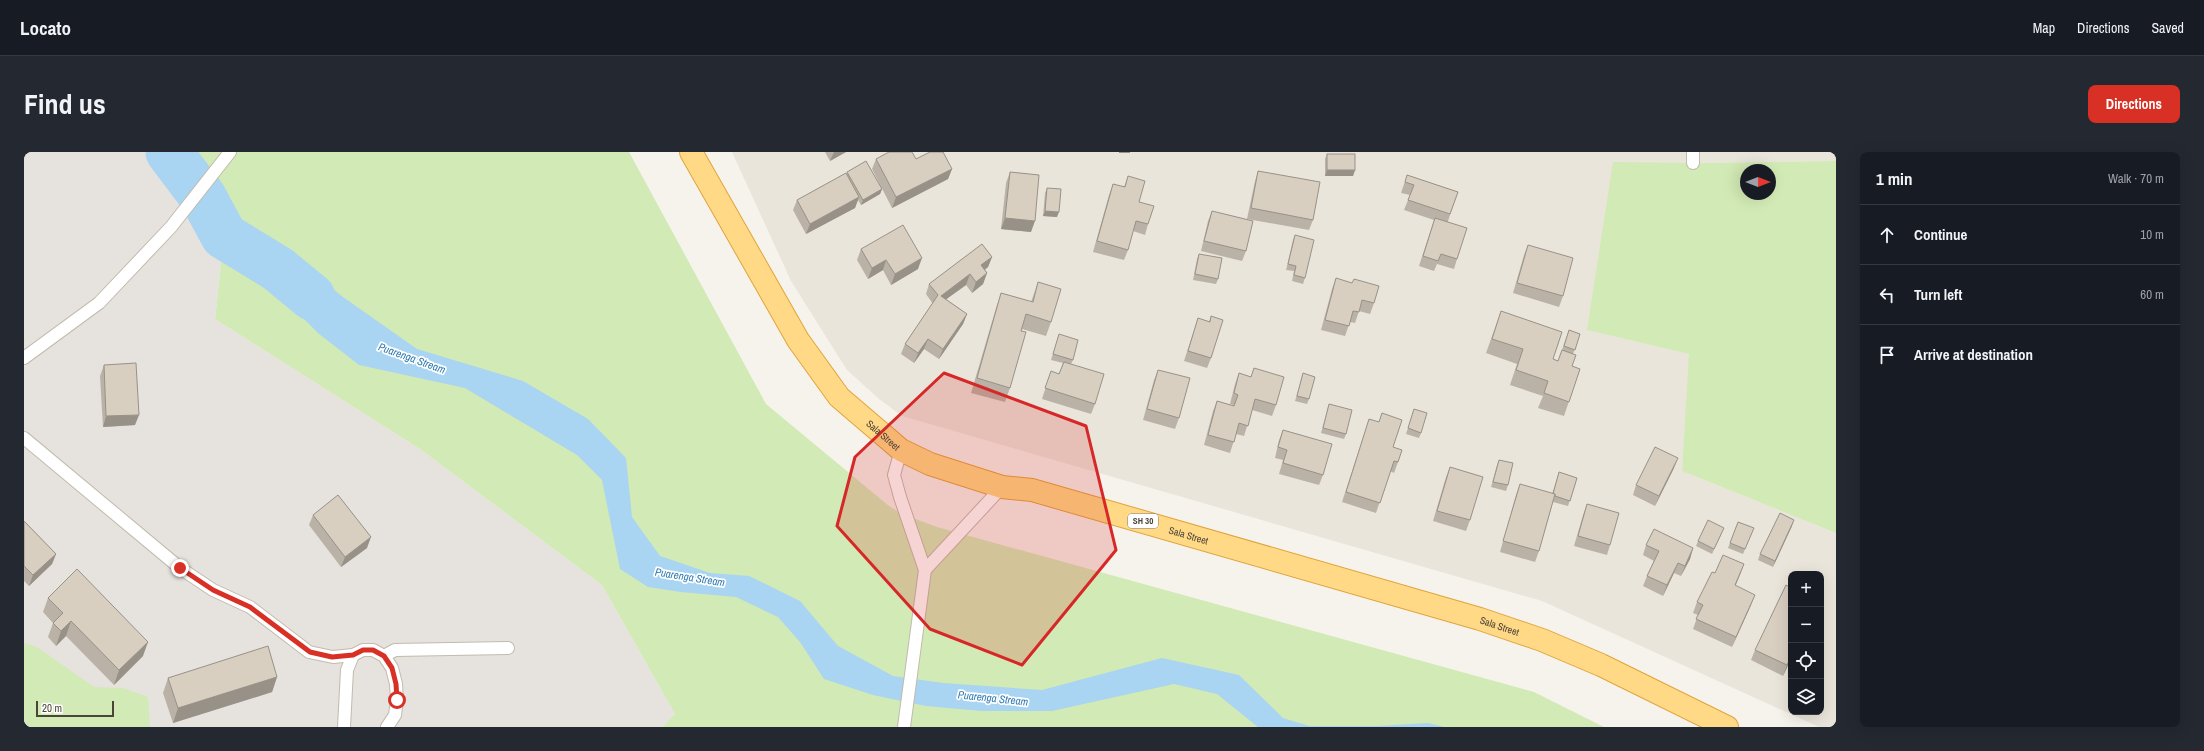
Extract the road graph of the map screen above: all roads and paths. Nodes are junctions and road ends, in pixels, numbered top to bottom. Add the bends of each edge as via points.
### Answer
1 (230, 152) edge
2 (691, 152) edge
3 (24, 358) edge
4 (24, 438) edge
5 (901, 450) junction
6 (1002, 488) junction
7 (925, 570) junction
8 (508, 648) dead end
9 (353, 655) junction
10 (384, 656) junction
11 (332, 657) junction
12 (347, 670) junction
13 (344, 727) edge
14 (387, 727) edge
15 (904, 727) edge
16 (1727, 727) edge

1 - 3 lane via 171,227 99,303
2 - 5 highway, Sala Street / SH 30 via 798,340 839,397
4 - 11 lane via 180,568 213,590 250,607 310,652
5 - 6 highway, Sala Street / SH 30 via 930,464
5 - 7 lane via 894,475
6 - 7 lane
6 - 16 highway, Sala Street / SH 30 via 1032,490 1480,619 1542,640 1601,665
7 - 15 lane
8 - 10 lane via 395,650
9 - 10 lane via 363,650 373,650
9 - 11 lane
9 - 12 lane
10 - 14 lane via 392,668 397,700 395,715
11 - 12 lane
12 - 13 lane

